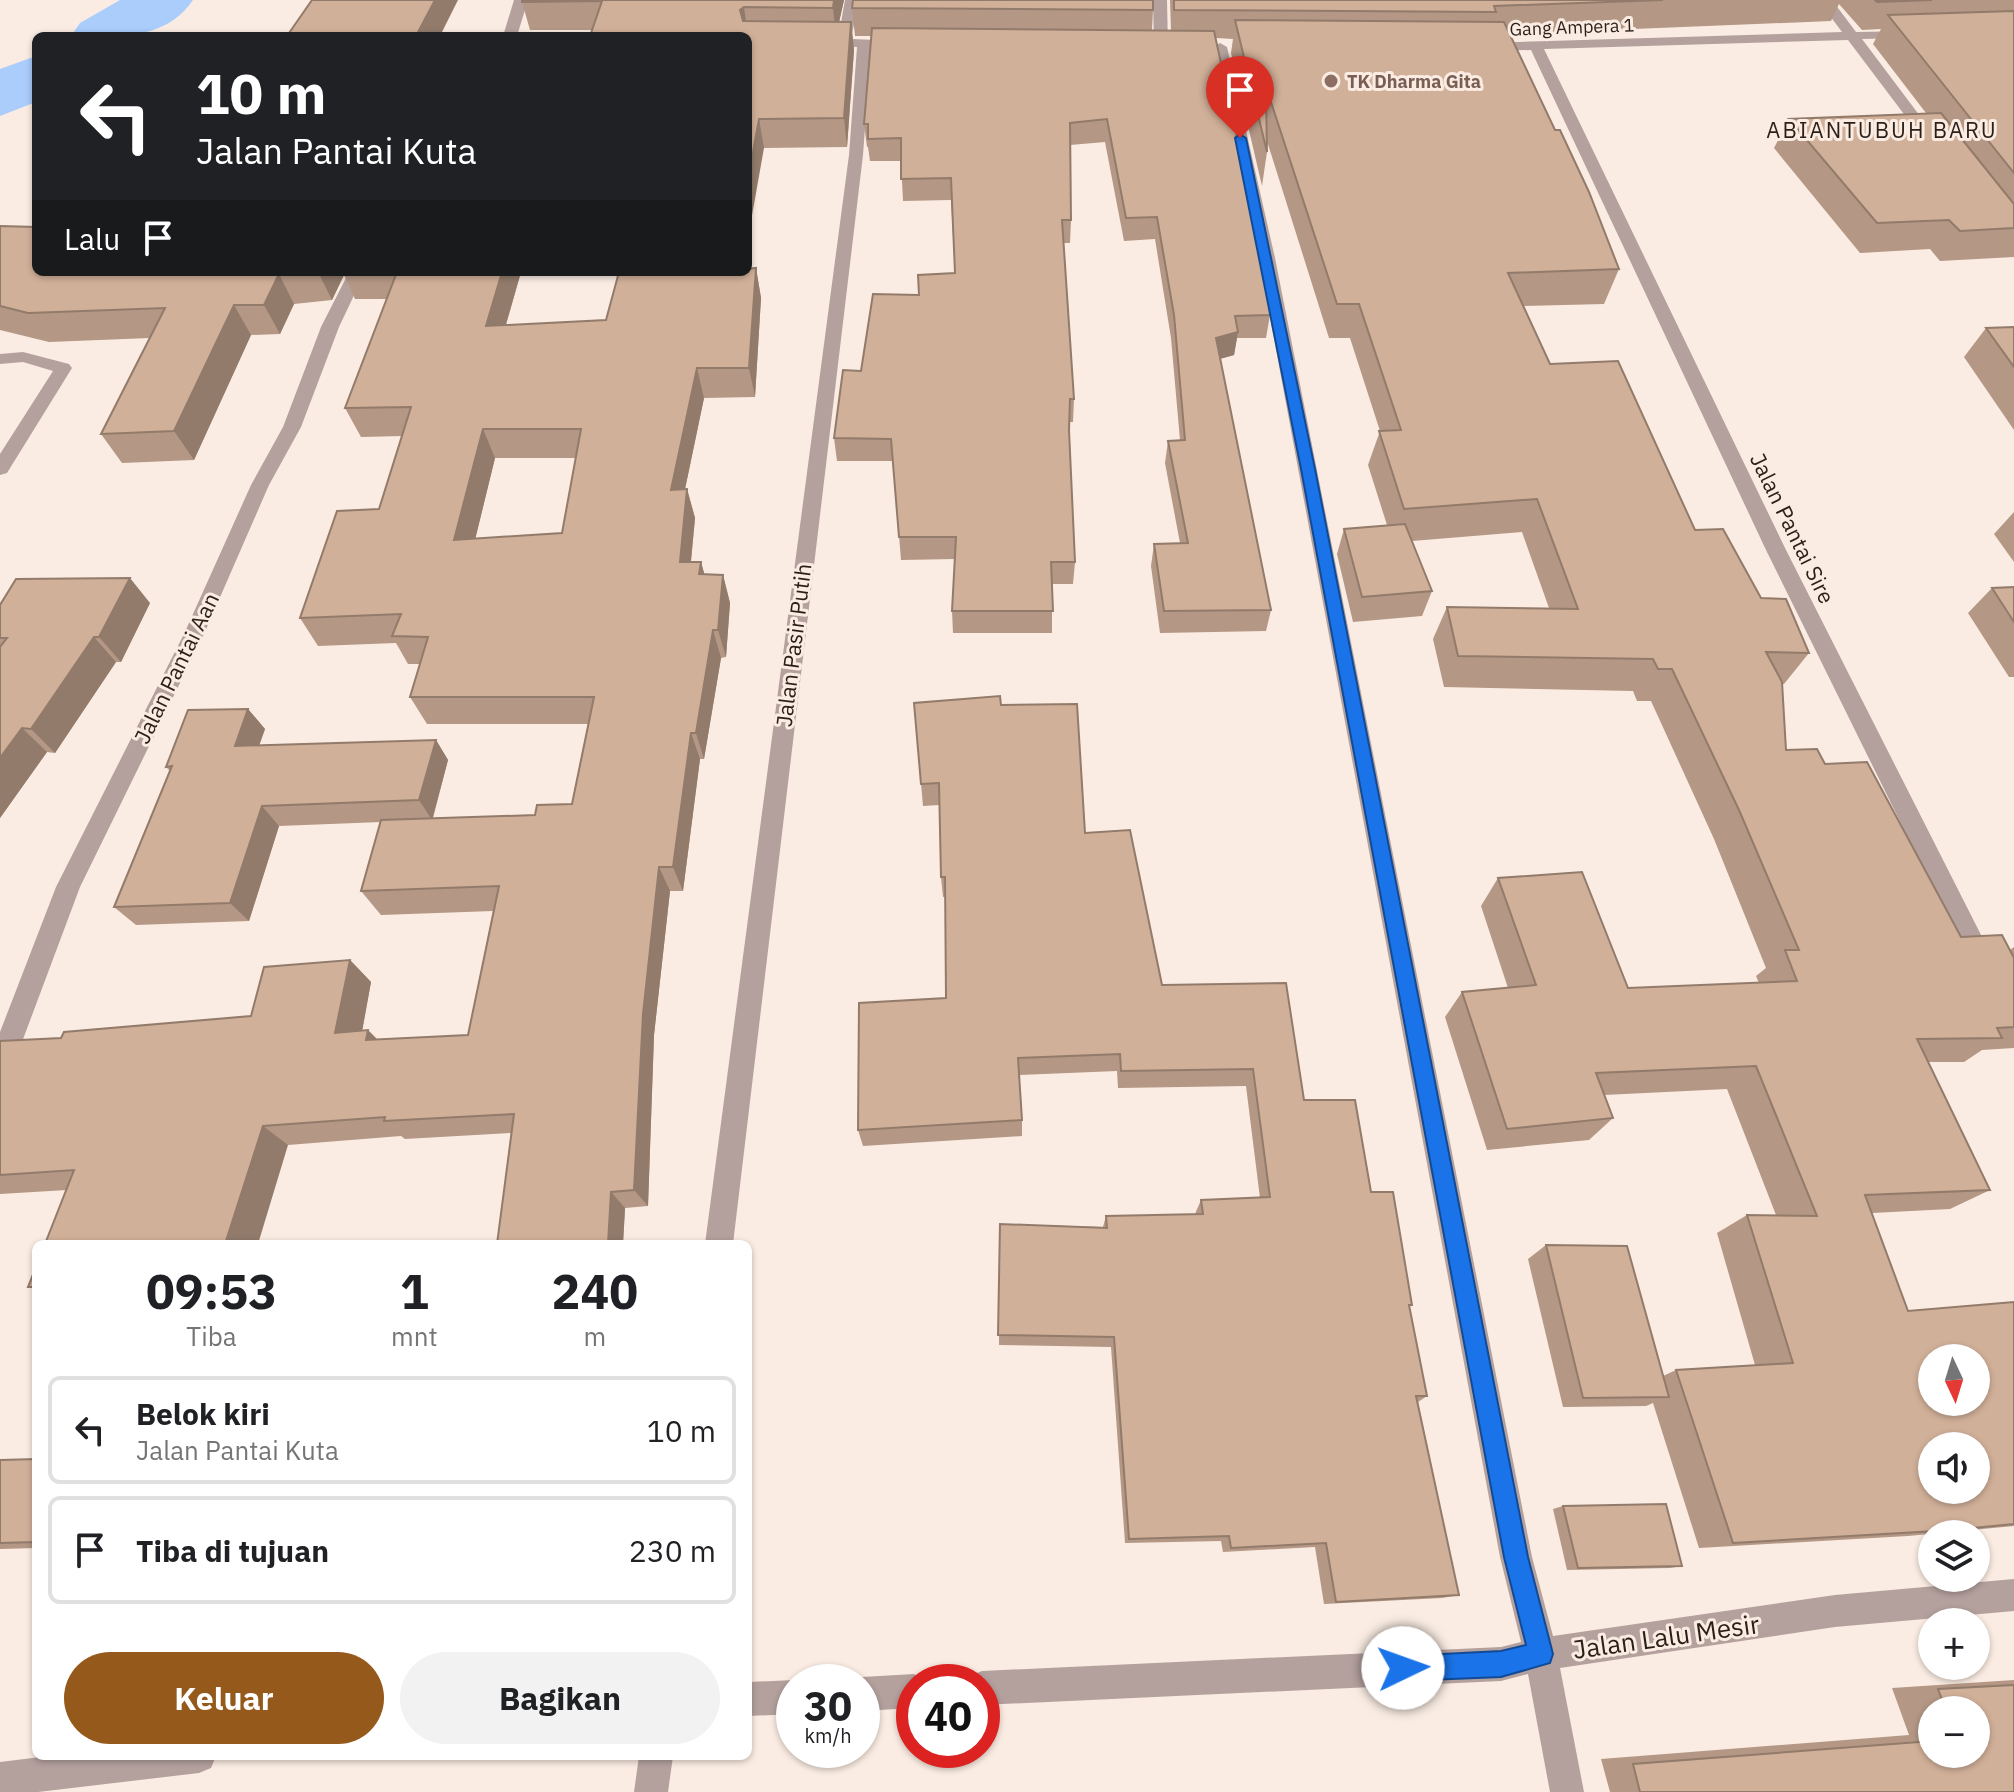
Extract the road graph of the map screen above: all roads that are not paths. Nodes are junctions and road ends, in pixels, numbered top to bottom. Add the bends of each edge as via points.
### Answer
1 (521, 0) edge
2 (852, 0) edge
3 (1160, 0) edge
4 (1825, 0) edge
5 (511, 32) edge
6 (1925, 33) edge
7 (1851, 35) junction
8 (812, 42) edge
9 (854, 44) junction
10 (927, 45) edge
11 (1145, 46) edge
12 (1220, 47) edge
13 (1463, 47) edge
14 (1537, 48) junction
15 (1942, 154) edge
16 (355, 276) edge
17 (0, 359) edge
18 (0, 469) edge
19 (2014, 1026) edge
20 (0, 1066) edge
21 (720, 1240) edge
22 (2014, 1595) edge
23 (1541, 1654) junction
24 (1000, 1687) edge
25 (776, 1698) edge
26 (752, 1699) edge
27 (164, 1760) edge
28 (655, 1760) edge
29 (0, 1779) edge
30 (651, 1792) edge
31 (1567, 1792) edge

1 - 5 street
2 - 9 street, Jalan Pasir Putih
3 - 11 street via 1168,46
4 - 7 street
6 - 7 street, Gang Ampera 1
7 - 14 street, Gang Ampera 1
7 - 15 street
8 - 9 street
9 - 10 street
9 - 21 street, Jalan Pasir Putih via 856,155
12 - 23 street via 1267,258 1516,1557
13 - 14 street, Gang Ampera 1
14 - 19 street, Jalan Pantai Sire via 1776,550
16 - 20 street, Jalan Pantai Aan via 292,427 68,887
17 - 18 street via 23,357 63,368
22 - 23 street, Jalan Lalu Mesir via 1835,1611
23 - 24 street, Jalan Lalu Mesir via 1501,1664
23 - 31 street
25 - 26 street
27 - 29 street
28 - 30 street

